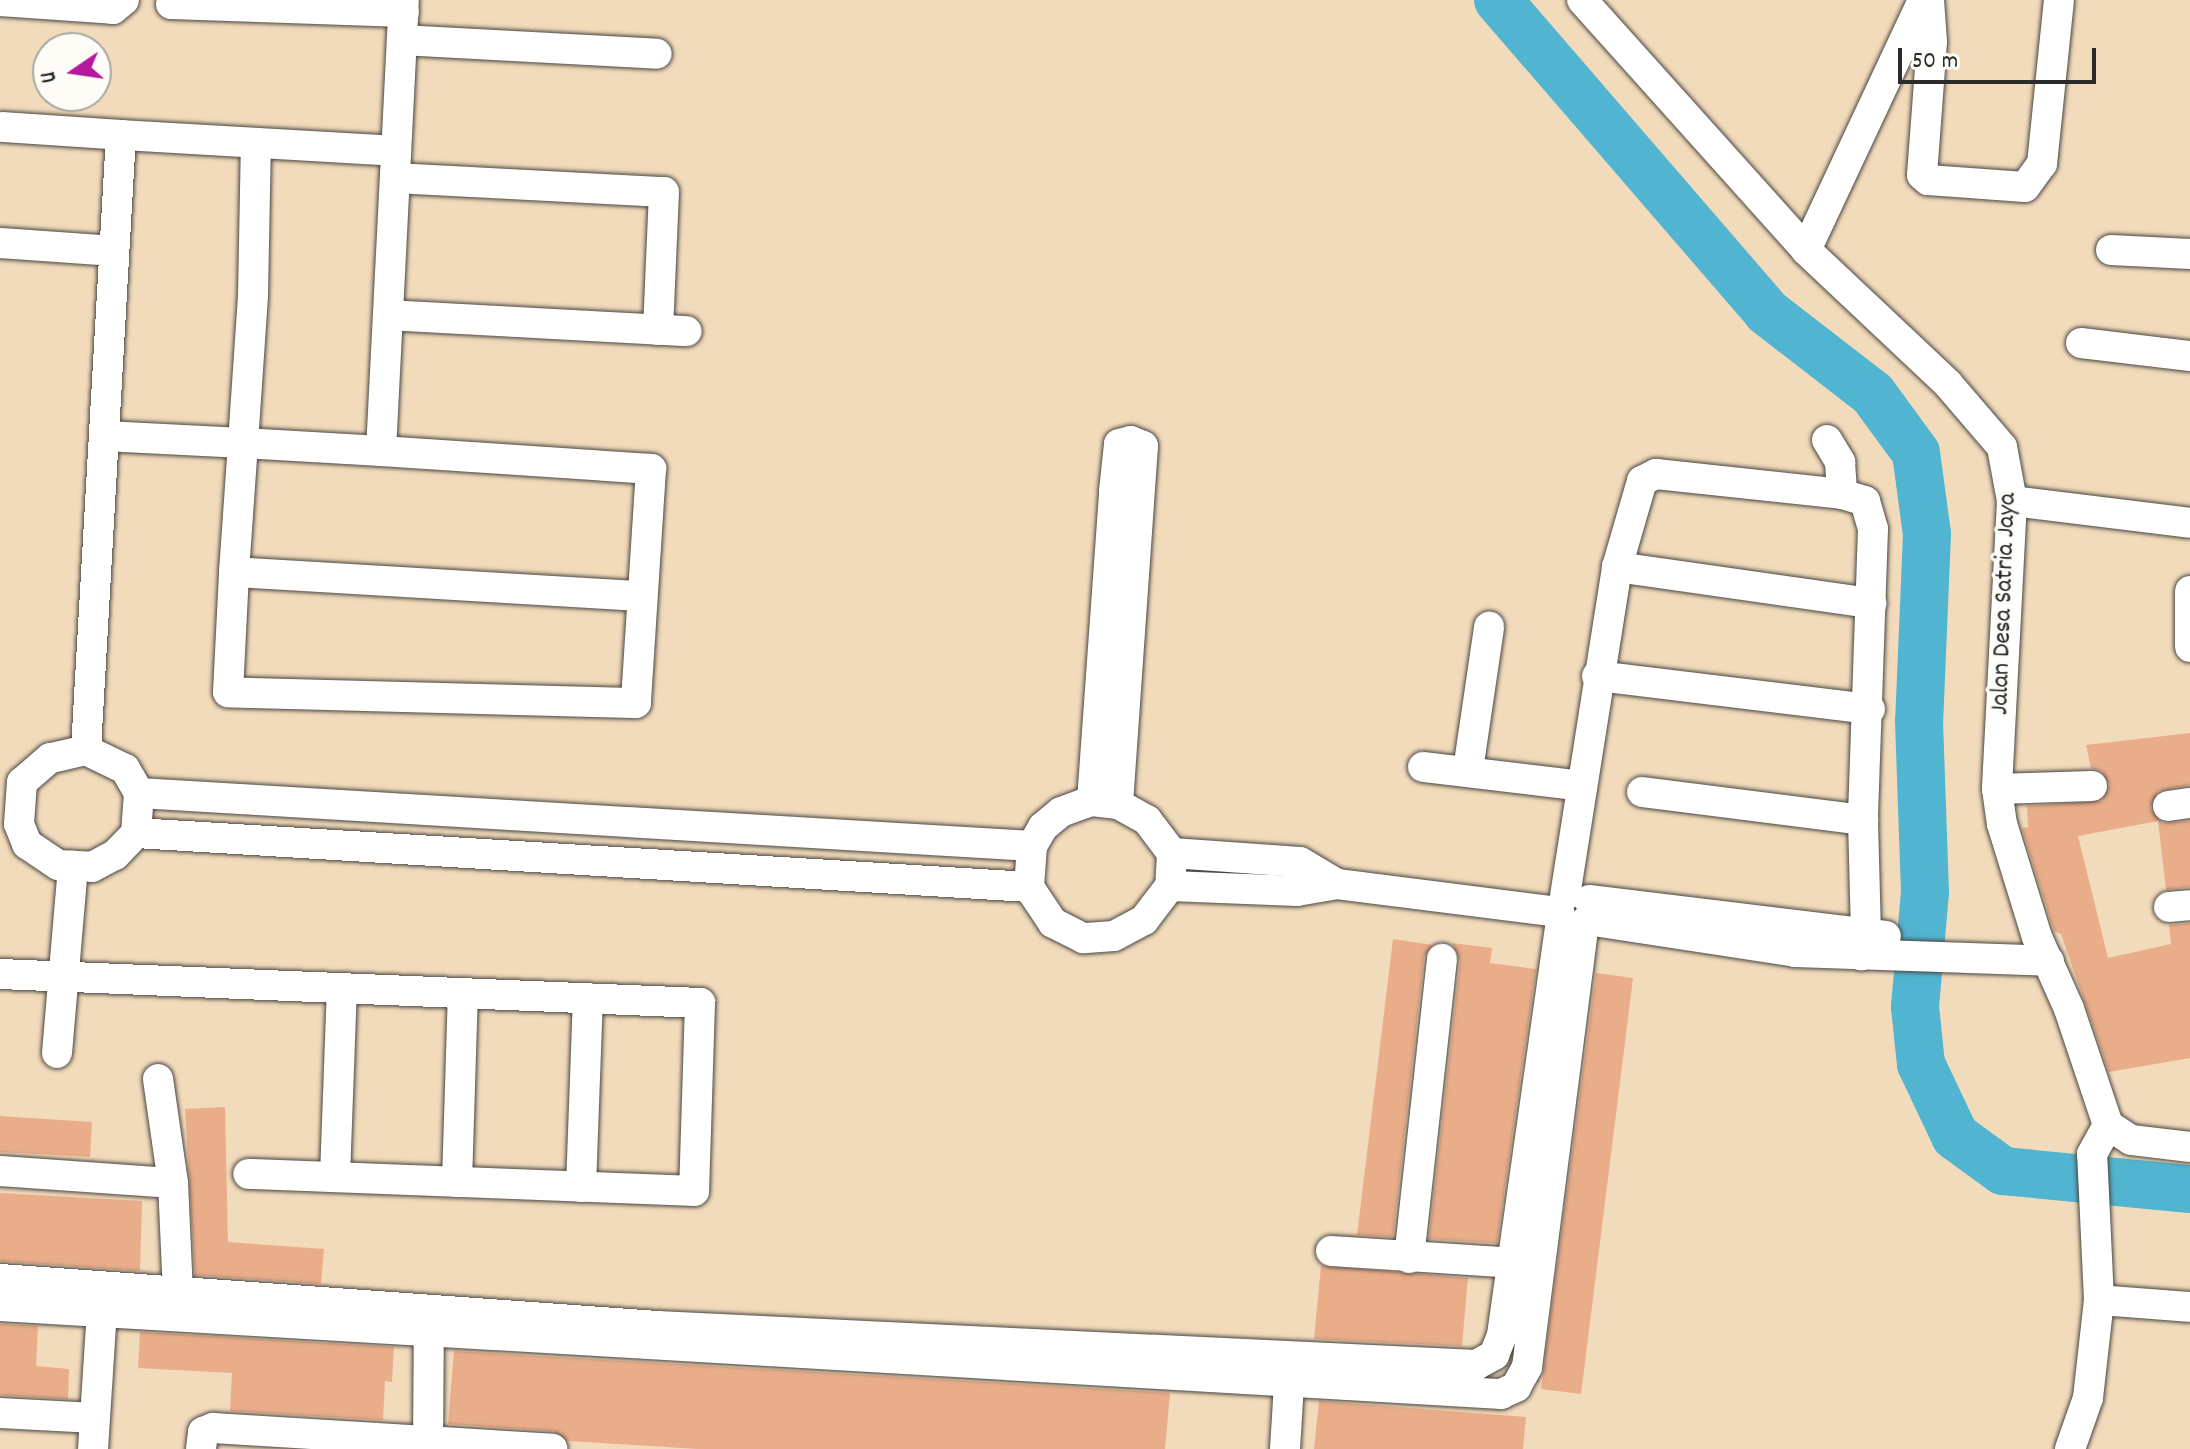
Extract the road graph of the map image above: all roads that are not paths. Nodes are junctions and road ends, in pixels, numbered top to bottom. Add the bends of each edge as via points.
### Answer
1 (124, 0) edge
2 (1582, 0) edge
3 (1926, 0) edge
4 (2059, 0) edge
5 (0, 1) edge
6 (171, 4) dead end
7 (279, 4) edge
8 (403, 17) edge
9 (657, 54) dead end
10 (2, 127) edge
11 (121, 135) junction
12 (256, 143) junction
13 (396, 164) junction
14 (0, 243) edge
15 (1806, 250) junction
16 (2111, 250) dead end
17 (114, 251) junction
18 (2190, 254) edge
19 (388, 315) junction
20 (2081, 343) dead end
21 (2190, 356) edge
22 (104, 436) junction
23 (1827, 440) dead end
24 (243, 443) junction
25 (381, 451) junction
26 (1842, 494) junction
27 (2012, 501) junction
28 (2190, 523) edge
29 (1617, 567) junction
30 (234, 572) junction
31 (2190, 591) edge
32 (642, 596) junction
33 (1871, 603) junction
34 (1489, 627) dead end
35 (2190, 647) edge
36 (1597, 676) junction
37 (1870, 709) junction
38 (86, 750) junction
39 (1423, 767) dead end
40 (1468, 770) junction
41 (1582, 786) junction
42 (2092, 786) dead end
43 (1997, 789) junction
44 (1642, 792) dead end
45 (139, 793) junction
46 (1105, 803) junction
47 (1863, 820) junction
48 (10, 823) edge
49 (136, 833) junction
50 (1032, 846) junction
51 (1172, 853) junction
52 (73, 866) junction
53 (1337, 884) junction
54 (1170, 886) junction
55 (1029, 887) junction
56 (1574, 911) junction
57 (1874, 945) junction
58 (2043, 949) junction
59 (1442, 959) dead end
60 (0, 974) edge
61 (63, 978) junction
62 (342, 989) junction
63 (463, 993) junction
64 (588, 998) junction
65 (57, 1053) dead end
66 (158, 1079) dead end
67 (2108, 1125) junction
68 (2190, 1147) edge
69 (0, 1171) edge
70 (248, 1174) dead end
71 (335, 1177) junction
72 (457, 1182) junction
73 (173, 1183) junction
74 (581, 1187) junction
75 (1331, 1251) dead end
76 (1409, 1258) junction
77 (1527, 1264) junction
78 (0, 1279) edge
79 (178, 1292) junction
80 (2099, 1300) junction
81 (103, 1301) junction
82 (0, 1306) edge
83 (2190, 1307) edge
84 (429, 1321) junction
85 (893, 1349) junction
86 (1494, 1355) junction
87 (1290, 1356) junction
88 (1527, 1367) junction
89 (1290, 1386) junction
90 (0, 1413) edge
91 (95, 1418) junction
92 (310, 1441) edge
93 (428, 1445) edge
94 (93, 1449) edge
95 (201, 1449) edge
96 (538, 1449) edge
97 (1285, 1449) edge
98 (2070, 1449) edge

1 - 5 street via 113,9
2 - 15 street, Jalan Desa Satria Jaya
3 - 4 street via 1932,42 1922,175 1928,180 2025,187 2042,164
3 - 15 street
6 - 7 street
7 - 8 street
8 - 9 street
8 - 13 street
10 - 11 street
11 - 12 street
11 - 17 street
12 - 13 street
12 - 24 street
13 - 19 street
13 - 19 street via 664,192 672,330
14 - 17 street
15 - 27 street, Jalan Desa Satria Jaya via 1980,417 2007,459
16 - 18 street
17 - 22 street
19 - 25 street
20 - 21 street
22 - 24 street
22 - 38 street
23 - 26 street via 1840,462
24 - 25 street
24 - 30 street
25 - 32 street via 651,469
26 - 29 street via 1648,475
26 - 33 street via 1863,499 1871,510
27 - 28 street
27 - 43 street, Jalan Desa Satria Jaya
29 - 33 street
29 - 36 street
30 - 32 street
30 - 32 street via 228,692 636,703
31 - 35 street
33 - 37 street
34 - 40 street
36 - 37 street
36 - 41 street
37 - 47 street
38 - 45 street via 125,769
38 - 48 street via 50,758 22,782
39 - 40 street
40 - 41 street
41 - 56 street
42 - 43 street
43 - 58 street, Jalan Desa Satria Jaya via 2002,824
44 - 47 street
45 - 49 street
45 - 50 street
46 - 46 street via 1143,446 1131,441 1119,444 1114,491
46 - 50 street via 1061,812
46 - 51 street via 1147,820
47 - 57 street
48 - 52 street via 27,844 58,865
49 - 52 street via 115,855 92,867
49 - 55 street
50 - 55 street
51 - 53 street via 1300,862
51 - 54 street
52 - 61 street
53 - 54 street via 1297,891
53 - 56 street
54 - 55 street via 1144,920 1114,936 1083,938 1053,923
56 - 57 street
56 - 77 street
57 - 58 street
58 - 67 street, Jalan Desa Satria Jaya
59 - 76 street
60 - 61 street
61 - 62 street
61 - 65 street
62 - 63 street
62 - 71 street
63 - 64 street
63 - 72 street
64 - 74 street
64 - 74 street via 700,1003 694,1191
66 - 73 street
67 - 68 street via 2131,1140
67 - 80 street via 2092,1154
69 - 73 street
70 - 71 street
71 - 72 street
72 - 74 street
73 - 79 street
75 - 76 street
76 - 77 street
77 - 86 street
77 - 88 street
78 - 81 street
79 - 81 street
79 - 84 street
80 - 83 street
80 - 98 street via 2088,1398
81 - 82 street
81 - 84 street
81 - 91 street
84 - 85 street
84 - 93 street
85 - 87 street
85 - 89 street
86 - 87 street via 1466,1366
86 - 88 street
87 - 89 street
88 - 89 street via 1516,1387 1494,1396
89 - 97 street
90 - 91 street
91 - 94 street
92 - 93 street
92 - 95 street via 213,1428 203,1432
93 - 96 street

